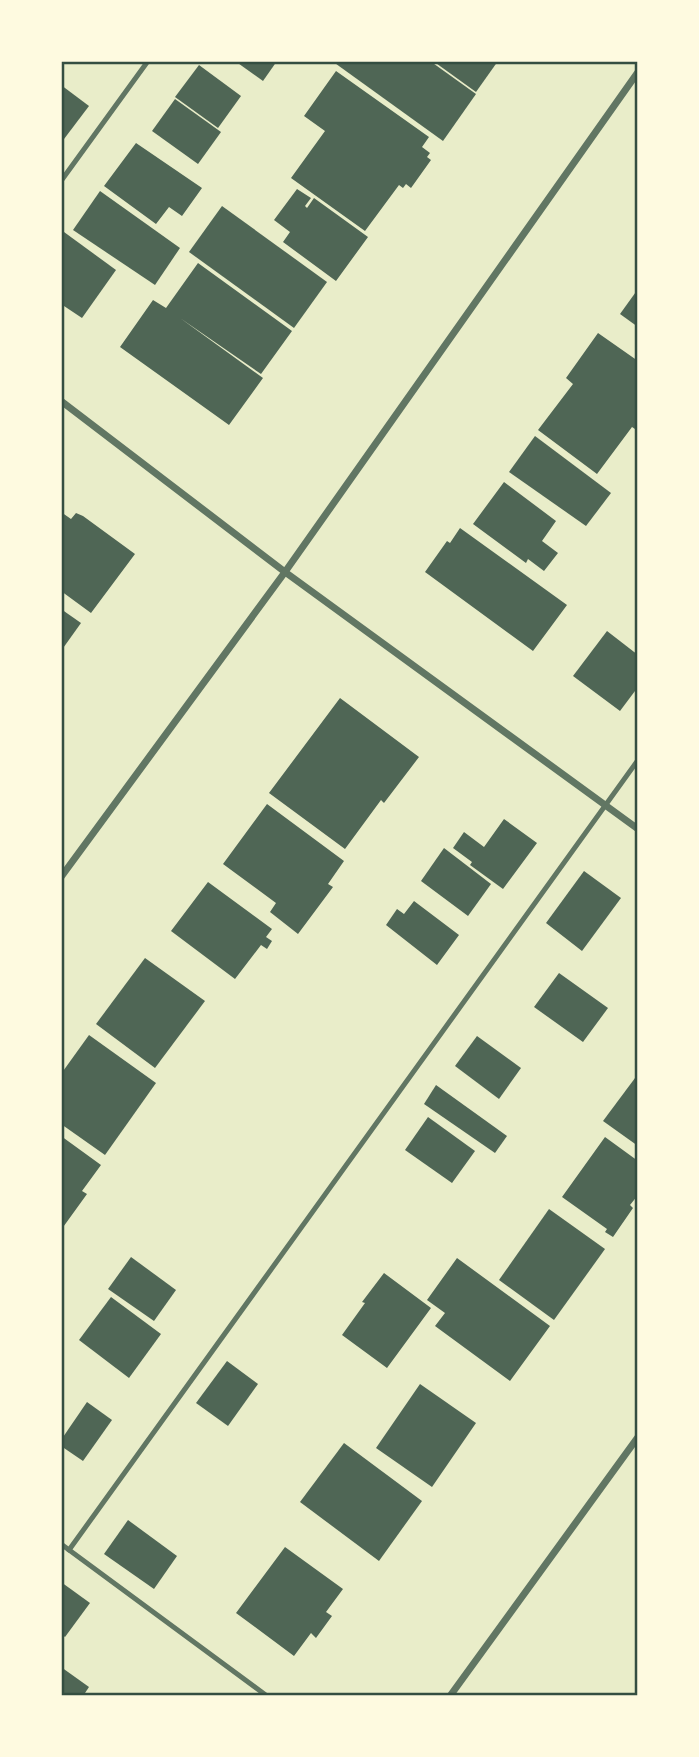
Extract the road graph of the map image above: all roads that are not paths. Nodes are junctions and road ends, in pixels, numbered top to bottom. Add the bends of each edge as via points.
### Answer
1 (148, 61) edge
2 (638, 72) edge
3 (61, 181) edge
4 (61, 401) edge
5 (285, 572) junction
6 (638, 760) edge
7 (605, 806) junction
8 (638, 829) edge
9 (61, 877) edge
10 (638, 1437) edge
11 (61, 1544) edge
12 (69, 1550) junction
13 (267, 1696) edge
14 (450, 1696) edge

1 - 3 lane
2 - 5 street
4 - 5 street
5 - 7 street
5 - 9 street
6 - 7 lane
7 - 8 street
7 - 12 lane
10 - 14 street
11 - 12 lane
12 - 13 lane

